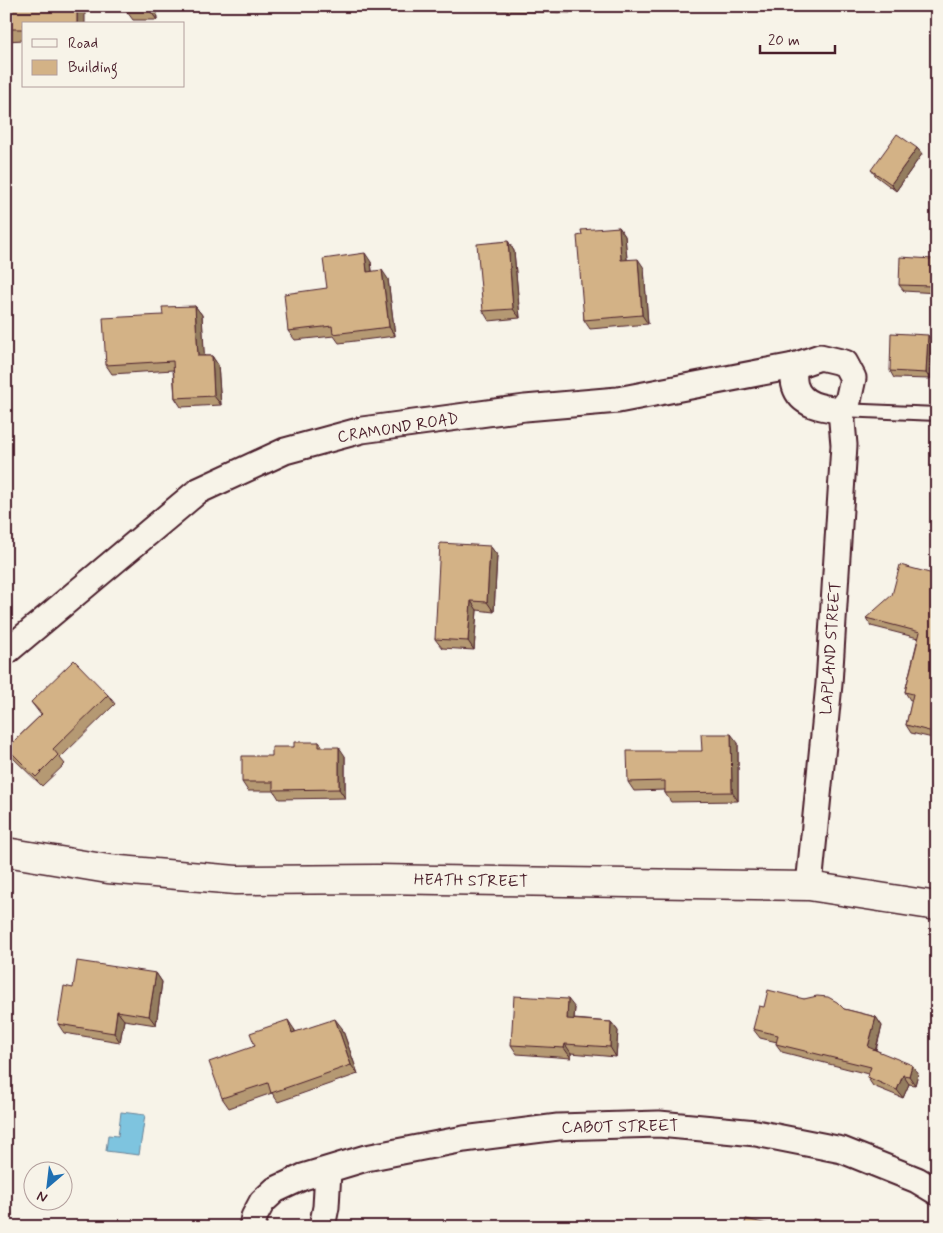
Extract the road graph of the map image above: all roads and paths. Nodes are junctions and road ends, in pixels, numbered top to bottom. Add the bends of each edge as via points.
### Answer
1 (794, 366) junction
2 (841, 410) junction
3 (937, 414) edge
4 (6, 652) edge
5 (6, 852) edge
6 (810, 886) junction
7 (937, 906) edge
8 (328, 1171) junction
9 (937, 1192) edge
10 (252, 1227) edge
11 (322, 1227) edge

1 - 2 street via 794,385 802,398 818,407
1 - 2 street, LAPLAND STREET via 820,356 844,363 853,378 848,401
1 - 4 street, CRAMOND ROAD via 618,400 525,408 362,430 285,451 198,491
2 - 3 lane
2 - 6 street, LAPLAND STREET via 844,445 829,684
5 - 6 street, HEATH STREET via 108,869 236,880
6 - 7 street, HEATH STREET
8 - 9 street, CABOT STREET via 366,1158 464,1139 558,1127 659,1124 756,1133 842,1150 917,1180
8 - 10 street, CABOT STREET via 303,1177 275,1190 262,1202
8 - 11 street

